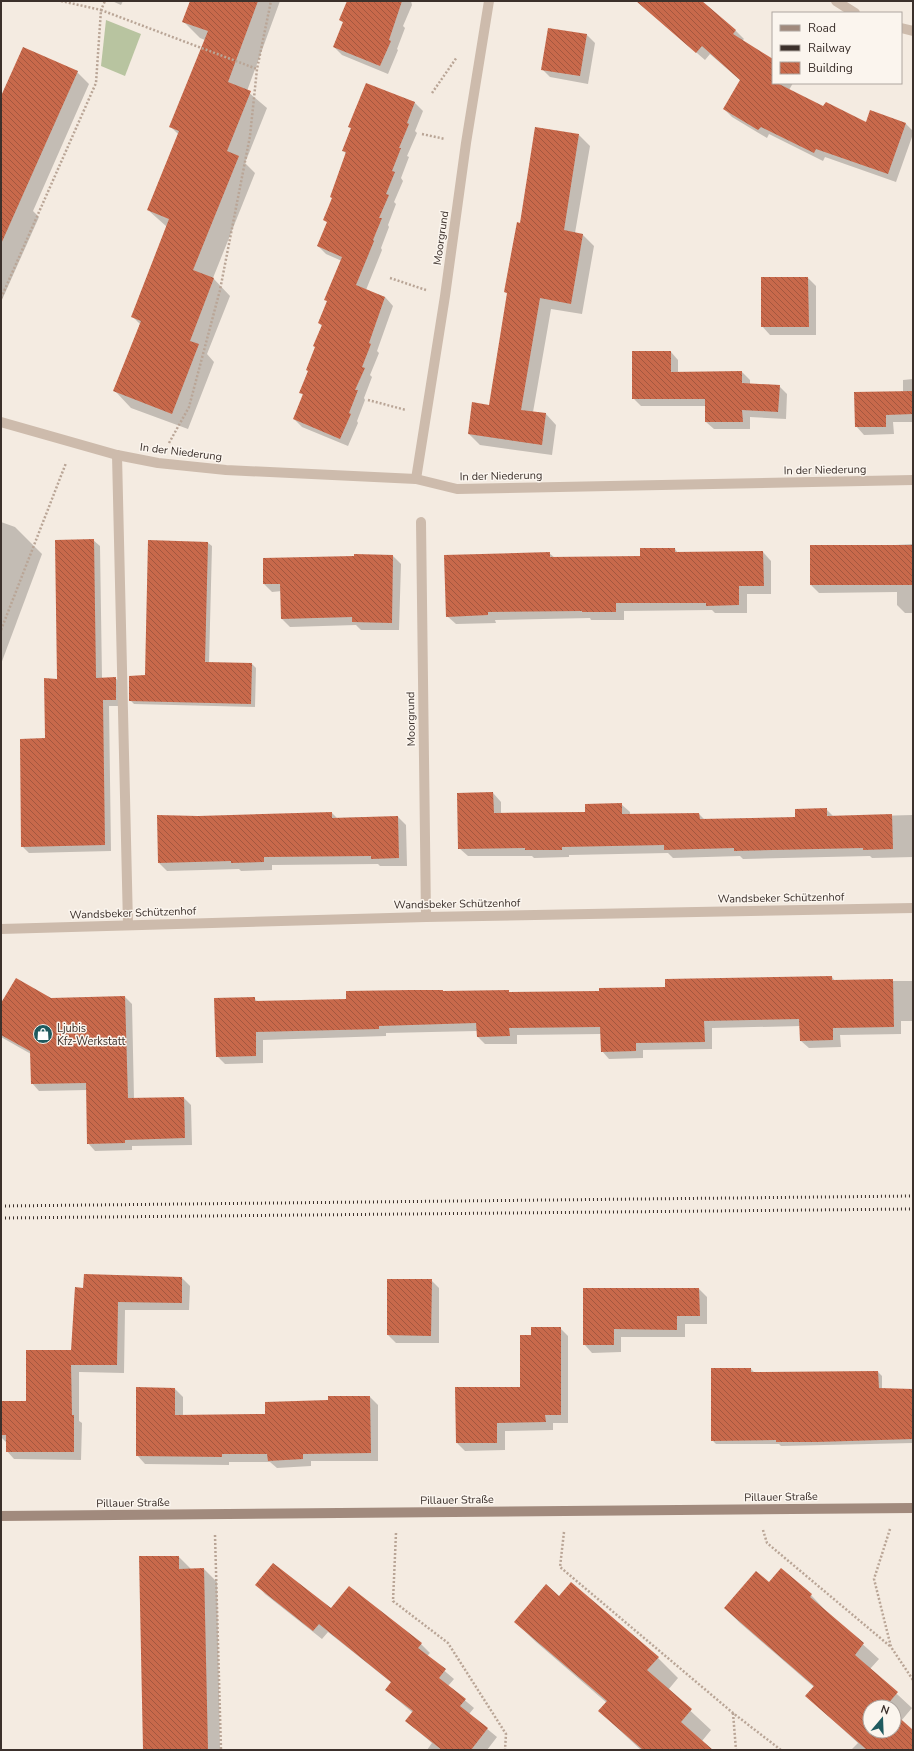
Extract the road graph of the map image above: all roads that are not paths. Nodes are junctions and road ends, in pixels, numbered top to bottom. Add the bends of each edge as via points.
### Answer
1 (489, 1) edge
2 (836, 1) edge
3 (853, 12) edge
4 (902, 28) edge
5 (913, 31) edge
6 (1, 422) edge
7 (117, 455) junction
8 (416, 479) junction
9 (913, 480) edge
10 (421, 522) dead end
11 (913, 908) edge
12 (426, 917) junction
13 (128, 925) junction
14 (1, 929) edge
15 (913, 1508) edge
16 (1, 1516) edge

1 - 8 street, Moorgrund
2 - 3 street
4 - 5 street
6 - 7 street, In der Niederung
7 - 8 street, In der Niederung via 158,463 226,470
7 - 13 street
8 - 9 street, In der Niederung via 457,489
10 - 12 street, Moorgrund
11 - 12 street, Wandsbeker Schützenhof
12 - 13 street, Wandsbeker Schützenhof
13 - 14 street, Wandsbeker Schützenhof
15 - 16 street, Pillauer Straße

